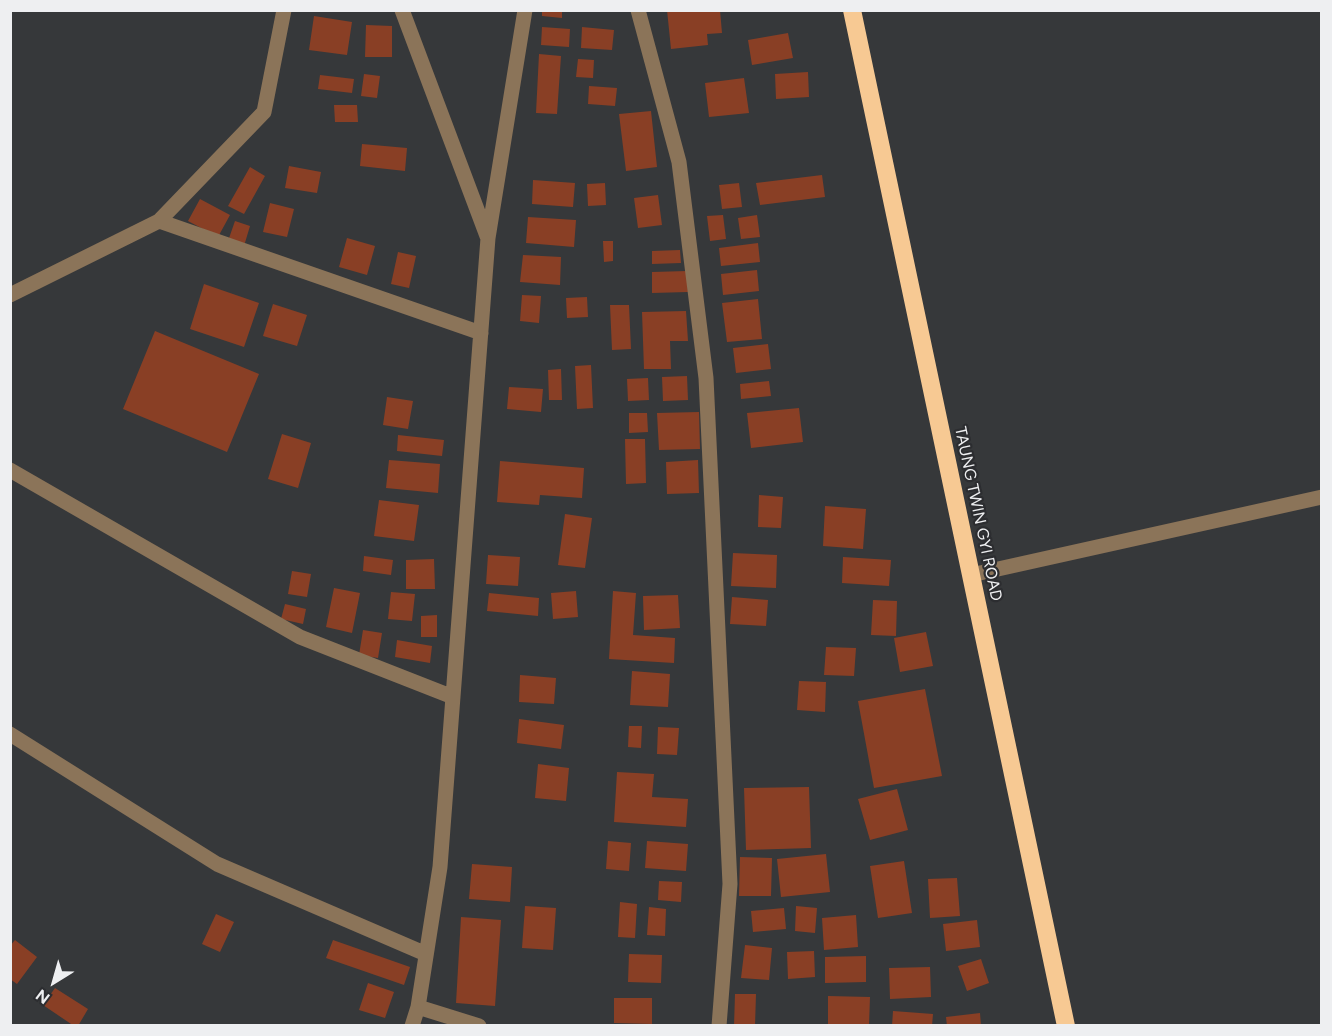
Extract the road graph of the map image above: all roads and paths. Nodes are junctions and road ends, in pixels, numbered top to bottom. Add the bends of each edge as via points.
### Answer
1 (284, 10) edge
2 (402, 10) edge
3 (525, 10) edge
4 (638, 10) edge
5 (852, 10) edge
6 (159, 221) junction
7 (488, 238) junction
8 (10, 295) edge
9 (481, 333) junction
10 (10, 470) edge
11 (1322, 497) edge
12 (971, 575) junction
13 (453, 697) junction
14 (10, 734) edge
15 (426, 954) junction
16 (418, 1007) junction
17 (412, 1026) edge
18 (478, 1026) edge
19 (719, 1026) edge
20 (1066, 1026) edge

1 - 6 street via 264,112
2 - 7 street
3 - 7 street
4 - 19 street via 679,162 706,378 730,884
5 - 12 highway, TAUNG TWIN GYI ROAD
6 - 8 street
6 - 9 street
7 - 9 street
9 - 13 street
10 - 13 street via 300,637
11 - 12 street
12 - 20 highway, TAUNG TWIN GYI ROAD
13 - 15 street via 440,867
14 - 15 street via 217,864
15 - 16 street
16 - 17 street
16 - 18 street

